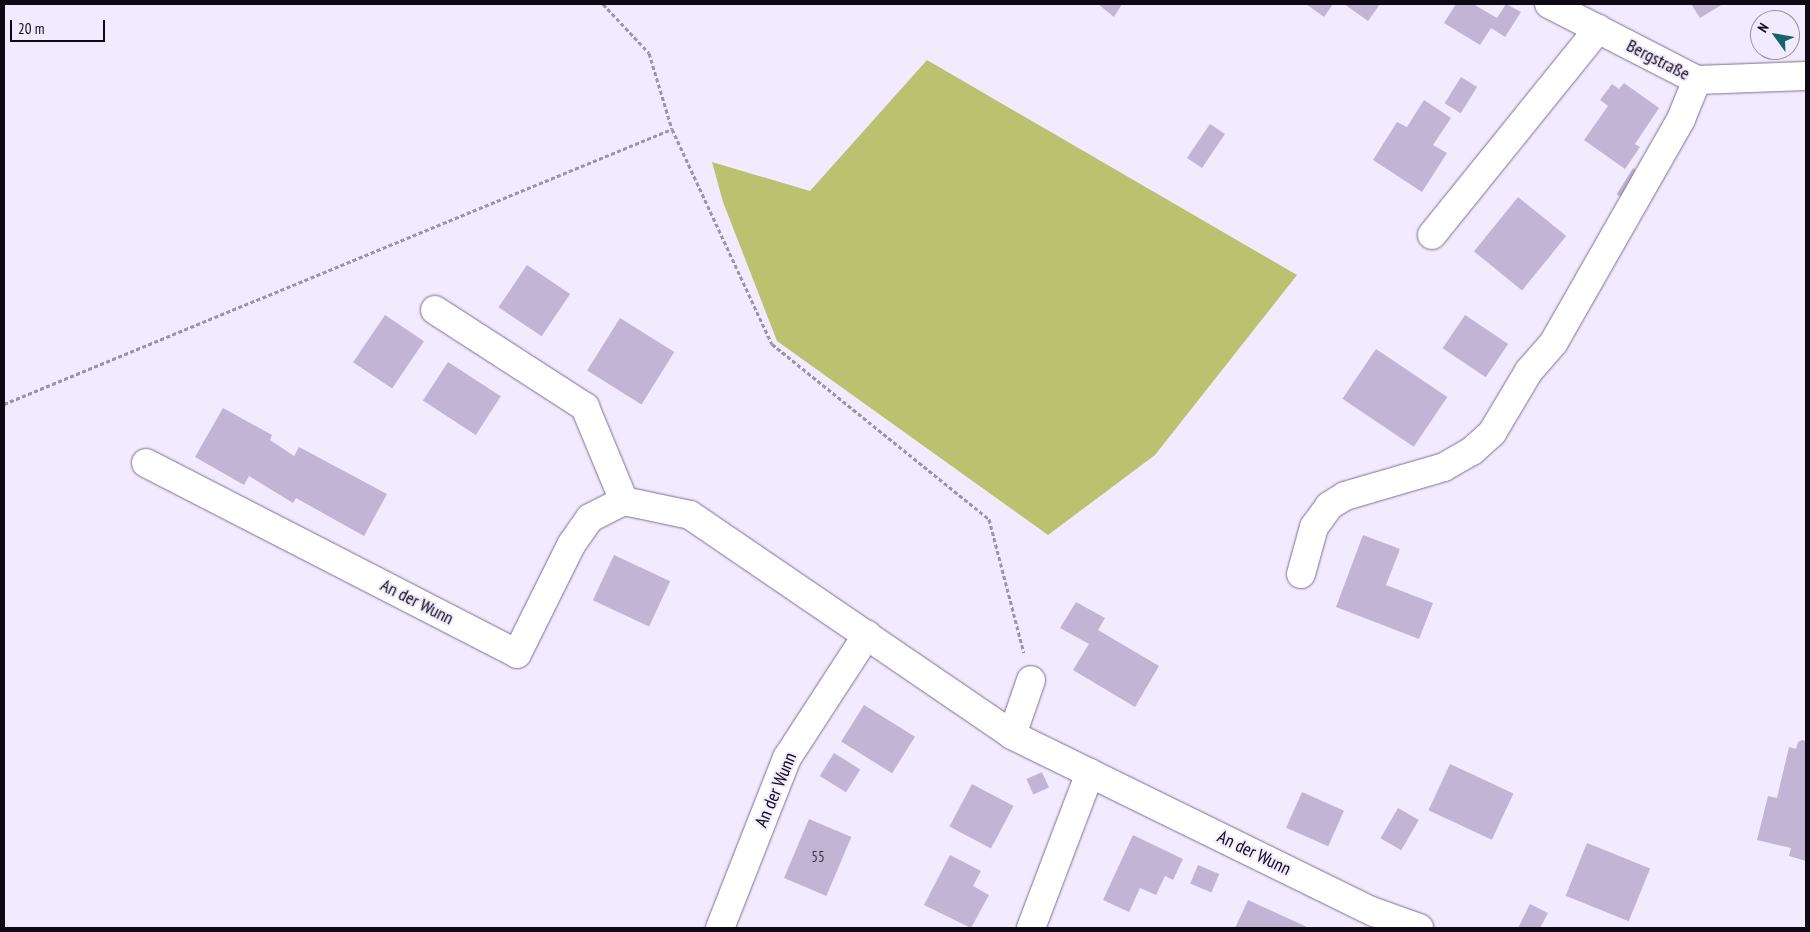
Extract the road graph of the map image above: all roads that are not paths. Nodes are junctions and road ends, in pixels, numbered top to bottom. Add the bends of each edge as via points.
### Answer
1 (1549, 4) edge
2 (1598, 29) junction
3 (1806, 76) edge
4 (1697, 80) junction
5 (1432, 235) dead end
6 (435, 310) dead end
7 (146, 463) dead end
8 (624, 501) junction
9 (1301, 574) dead end
10 (867, 635) junction
11 (1031, 680) road end
12 (1012, 735) junction
13 (1090, 773) junction
14 (720, 928) edge
15 (1031, 928) edge
16 (1420, 928) edge

1 - 2 street, Bergstraße
2 - 4 street, Bergstraße
2 - 5 street
3 - 4 street, Bergstraße
4 - 9 street via 1681,119 1554,342 1529,371 1492,433 1472,451 1444,467 1345,496 1329,506 1314,527
6 - 8 street via 585,407
7 - 8 street, An der Wunn via 517,654 571,545 590,518
8 - 10 street, An der Wunn via 690,515
10 - 12 street, An der Wunn
10 - 14 street, An der Wunn via 787,758
11 - 12 street
12 - 13 street, An der Wunn
13 - 15 street
13 - 16 street, An der Wunn via 1374,912

